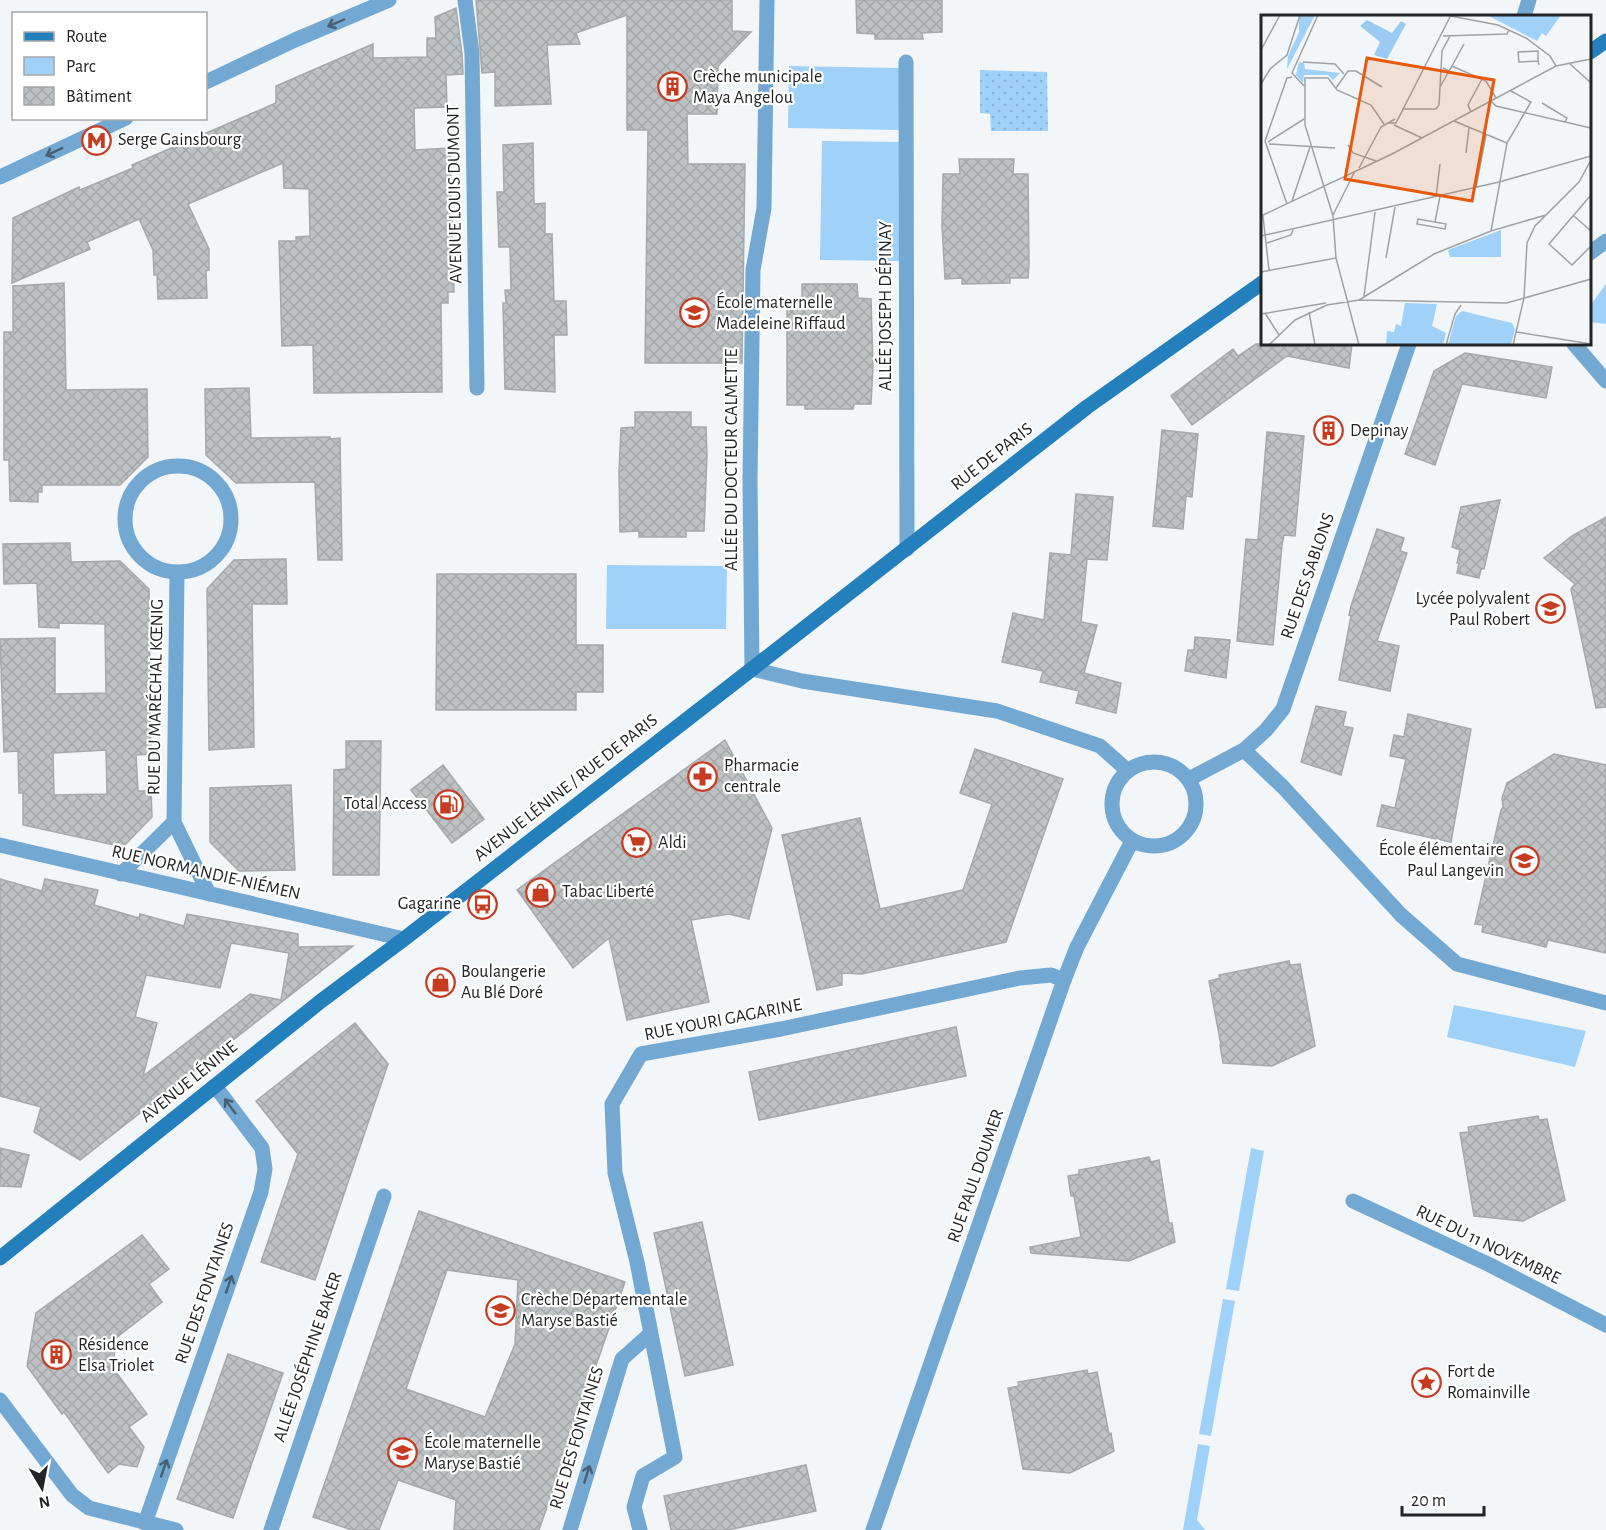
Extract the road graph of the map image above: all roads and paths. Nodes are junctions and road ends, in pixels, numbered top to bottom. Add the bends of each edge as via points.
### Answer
1 (390, 0) edge
2 (465, 0) edge
3 (767, 0) edge
4 (1528, 0) edge
5 (1524, 15) edge
6 (1606, 41) edge
7 (1591, 51) edge
8 (906, 62) dead end
9 (207, 82) edge
10 (122, 120) edge
11 (0, 177) edge
12 (1606, 241) edge
13 (1591, 252) edge
14 (1260, 286) edge
15 (1408, 345) edge
16 (1575, 345) edge
17 (1606, 381) edge
18 (477, 388) dead end
19 (907, 549) junction
20 (177, 573) junction
21 (752, 669) junction
22 (1244, 750) junction
23 (1126, 770) junction
24 (1189, 780) junction
25 (174, 822) junction
26 (1132, 841) junction
27 (0, 845) edge
28 (121, 874) junction
29 (208, 894) junction
30 (404, 939) junction
31 (1064, 980) junction
32 (1606, 1003) edge
33 (215, 1086) junction
34 (384, 1196) dead end
35 (1353, 1201) dead end
36 (0, 1258) edge
37 (1606, 1324) edge
38 (650, 1334) junction
39 (0, 1400) edge
40 (145, 1523) junction
41 (176, 1530) edge
42 (271, 1530) edge
43 (570, 1530) edge
44 (640, 1530) edge
45 (873, 1530) edge

1 -> 9 street
2 - 18 street, AVENUE LOUIS DUMONT via 472,53
3 - 21 street, ALLÉE DU DOCTEUR CALMETTE via 764,208 753,262
4 - 5 street
6 - 7 main road
8 - 19 street, ALLÉE JOSEPH DÉPINAY
10 -> 11 street
12 - 13 street
14 - 19 main road, RUE DE PARIS via 1087,407
15 - 22 street, RUE DES SABLONS via 1283,709
16 - 17 street
19 - 21 main road, RUE DE PARIS
20 - 20 street via 204,567 224,548 232,521 226,494 207,473 180,466 153,472 132,491 124,518 131,545 150,565
20 - 25 street, RUE DU MARÉCHAL KŒNIG
21 - 23 street via 802,681 997,711 1101,746
21 - 30 main road, AVENUE LÉNINE / RUE DE PARIS
22 - 24 street, RUE DES SABLONS
22 - 32 street via 1401,915 1457,964
23 - 24 street via 1142,762 1160,761 1176,767
23 - 26 street via 1112,795 1111,810 1116,824
24 - 26 street via 1196,807 1185,833 1160,846
25 - 28 street
25 - 29 street, RUE DU MARÉCHAL KŒNIG
26 - 31 street, RUE PAUL DOUMER
27 - 28 street, RUE NORMANDIE-NIÉMEN
28 - 29 street, RUE NORMANDIE-NIÉMEN
29 - 30 street, RUE NORMANDIE-NIÉMEN
30 - 33 main road, AVENUE LÉNINE
31 - 38 street, RUE YOURI GAGARINE via 1051,975 1020,978 781,1029 641,1054 612,1104 615,1173
31 - 45 street, RUE PAUL DOUMER
33 - 36 main road, AVENUE LÉNINE
40 -> 33 street, RUE DES FONTAINES via 261,1192 265,1169 262,1148
34 - 42 street, ALLÉE JOSÉPHINE BAKER
35 - 37 street, RUE DU 11 NOVEMBRE
43 -> 38 street, RUE DES FONTAINES via 622,1359
38 - 44 street, RUE YOURI GAGARINE via 675,1457 643,1476 634,1507
39 - 40 street via 72,1495 89,1508
40 - 41 street

